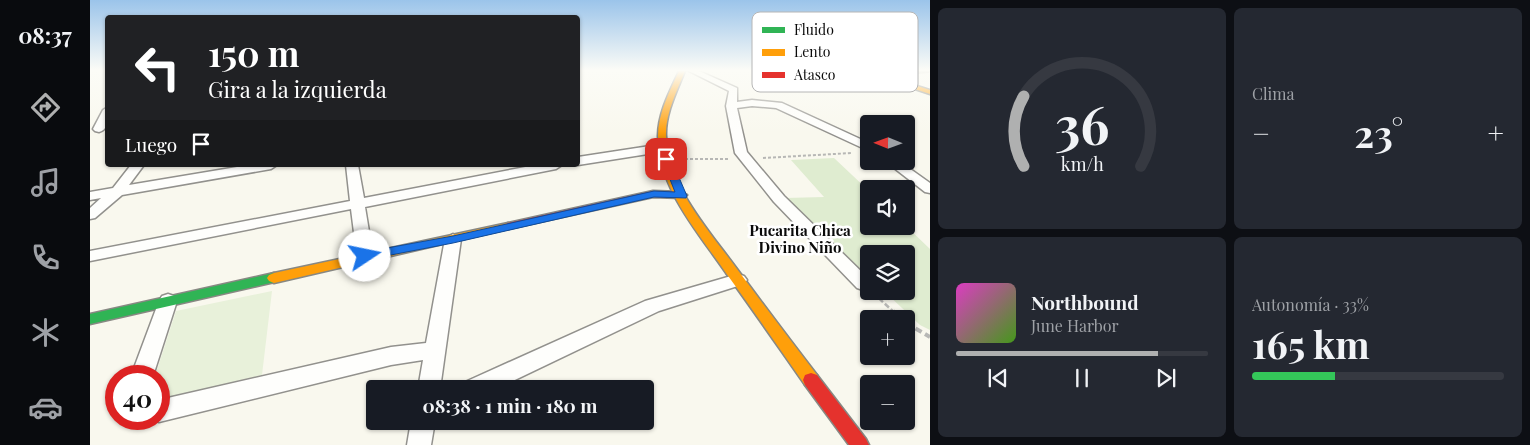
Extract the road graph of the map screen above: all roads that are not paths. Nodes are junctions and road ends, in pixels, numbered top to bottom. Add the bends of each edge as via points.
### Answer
1 (673, 92) edge
2 (734, 92) edge
3 (731, 106) junction
4 (105, 116) edge
5 (99, 129) edge
6 (860, 148) edge
7 (665, 153) junction
8 (580, 161) edge
9 (136, 167) edge
10 (260, 167) edge
11 (352, 167) edge
12 (546, 167) edge
13 (904, 170) edge
14 (930, 189) edge
15 (117, 192) junction
16 (90, 196) edge
17 (682, 196) junction
18 (357, 204) junction
19 (90, 215) edge
20 (453, 239) junction
21 (90, 256) edge
22 (365, 256) junction
23 (738, 280) junction
24 (860, 281) edge
25 (168, 302) junction
26 (90, 319) edge
27 (436, 350) junction
28 (146, 365) edge
29 (430, 380) edge
30 (492, 380) edge
31 (170, 408) edge
32 (421, 430) edge
33 (418, 445) edge
34 (860, 445) edge

1 - 7 street via 664,113
2 - 3 street
3 - 6 street via 752,103 778,105
3 - 24 street via 741,153 746,160 779,199
4 - 5 street
7 - 8 street
7 - 17 street
9 - 15 street
10 - 15 street
11 - 18 street
12 - 18 street
13 - 14 street
15 - 16 street
15 - 19 street
17 - 20 street via 654,194
17 - 23 street
18 - 21 street
18 - 22 street
20 - 22 street
20 - 27 street
22 - 25 street
23 - 30 street via 652,306
23 - 34 street
25 - 26 street
25 - 28 street
27 - 29 street
27 - 31 street via 391,356
32 - 33 street

